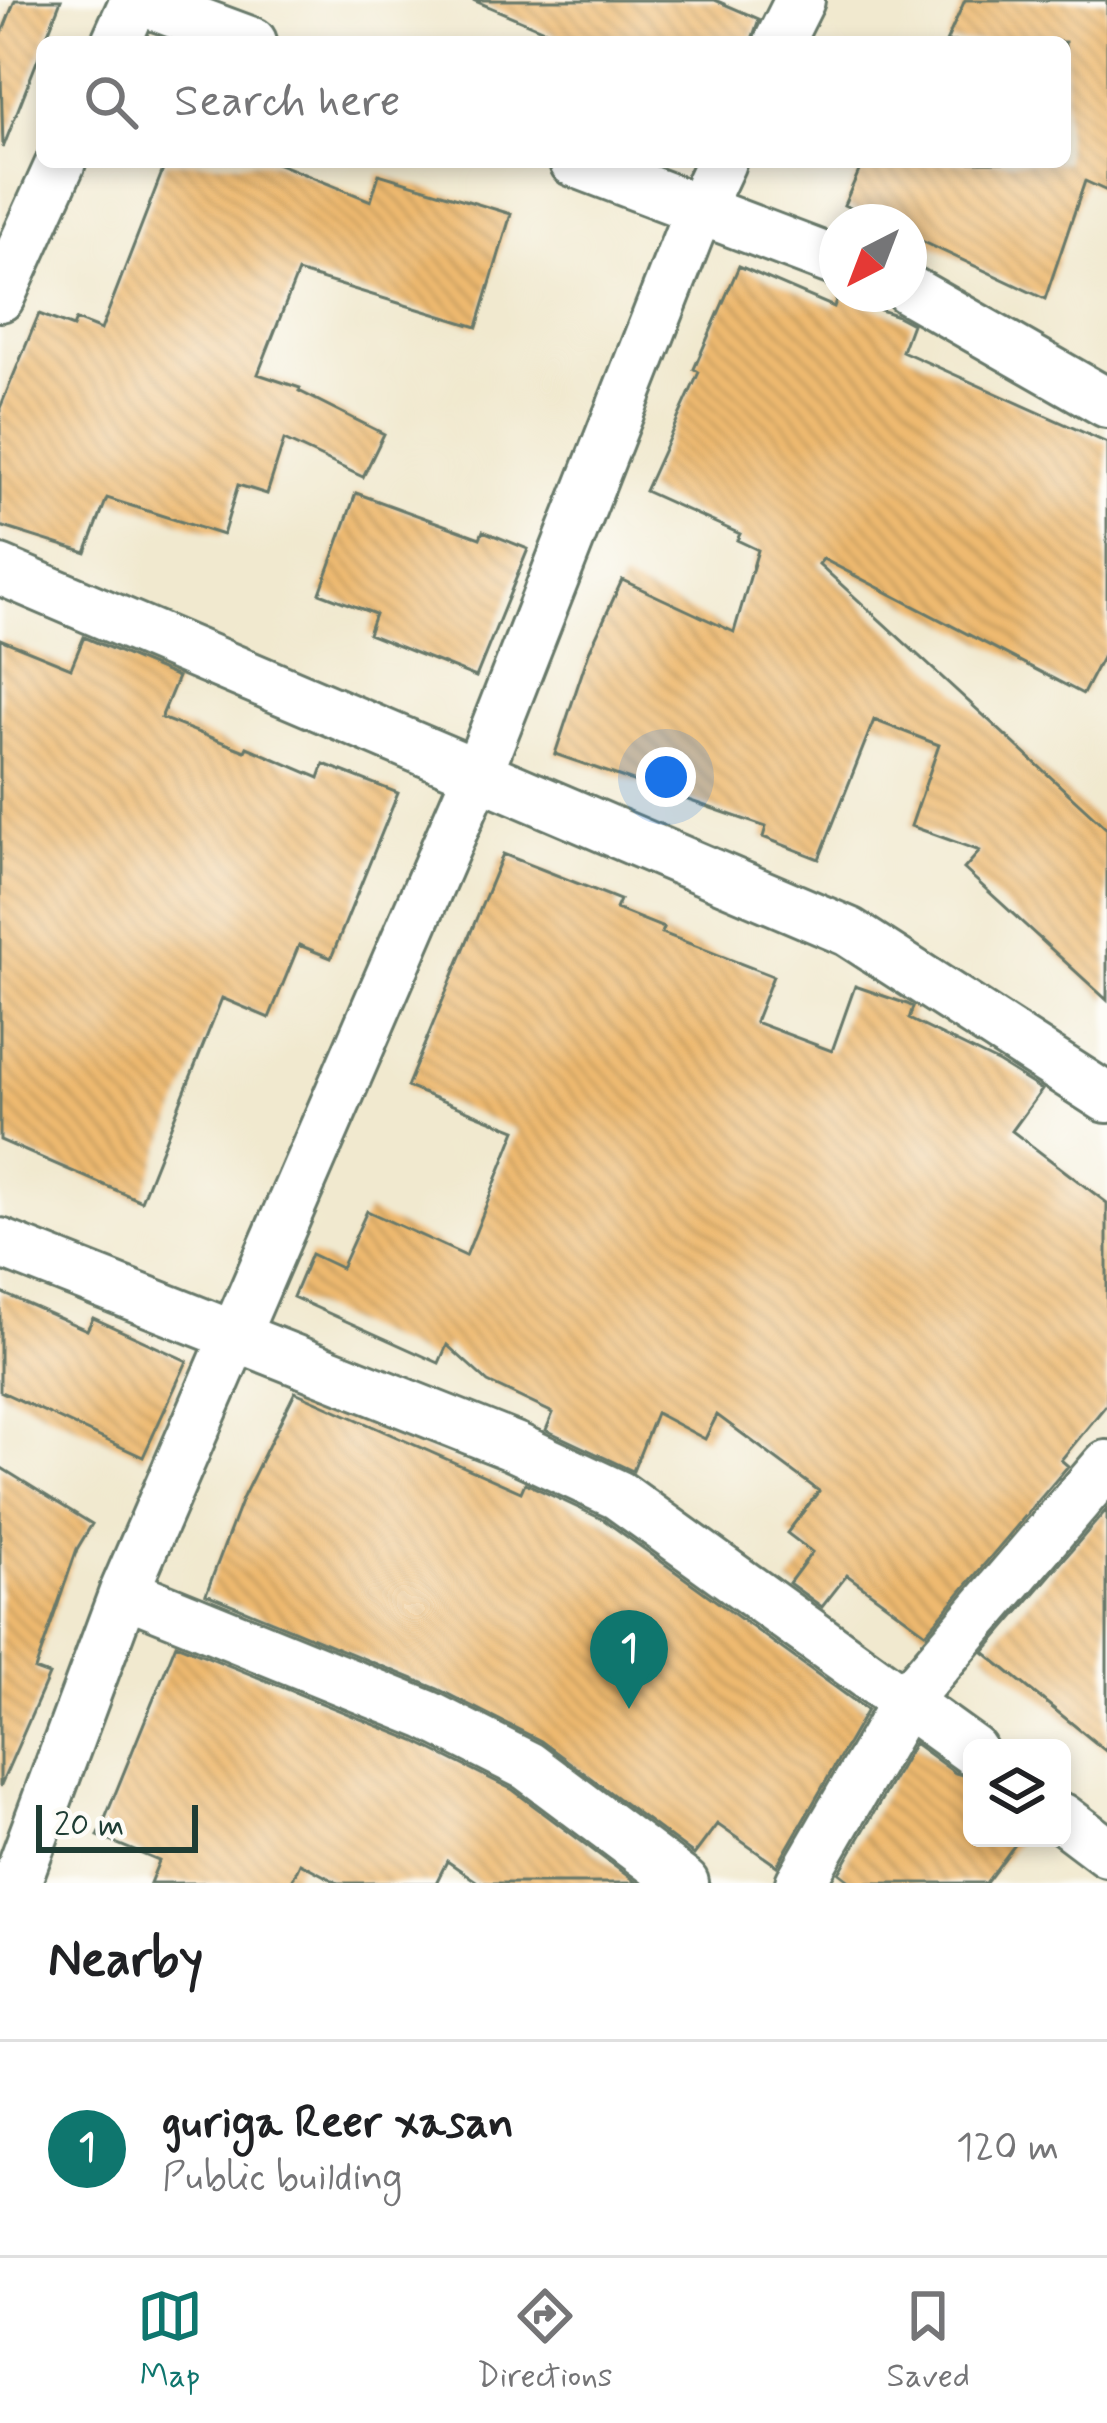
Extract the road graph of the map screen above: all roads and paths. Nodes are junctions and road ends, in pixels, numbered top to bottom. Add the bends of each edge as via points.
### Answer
1 (137, 0) edge
2 (800, 0) edge
3 (119, 36) edge
4 (236, 36) edge
5 (782, 36) edge
6 (58, 168) edge
7 (590, 168) edge
8 (718, 168) edge
9 (699, 208) junction
10 (819, 255) edge
11 (0, 297) edge
12 (927, 300) edge
13 (1107, 403) edge
14 (0, 569) edge
15 (477, 775) junction
16 (1107, 1098) edge
17 (0, 1243) edge
18 (234, 1335) junction
19 (1104, 1474) edge
20 (124, 1592) junction
21 (906, 1700) junction
22 (963, 1743) edge
23 (1071, 1825) edge
24 (1107, 1852) edge
25 (0, 1880) edge
26 (12, 1883) edge
27 (684, 1883) edge
28 (800, 1883) edge

1 - 3 street
1 - 4 street
2 - 5 street
6 - 11 street
7 - 9 street
8 - 9 street
9 - 10 street
9 - 15 street
12 - 13 street
14 - 15 street
15 - 16 street via 849,932
15 - 18 street
17 - 18 street
18 - 20 street
18 - 21 street via 618,1495
19 - 21 street
20 - 26 street
20 - 27 street via 427,1715 528,1766
21 - 22 street
21 - 28 street
23 - 24 street
25 - 26 street

